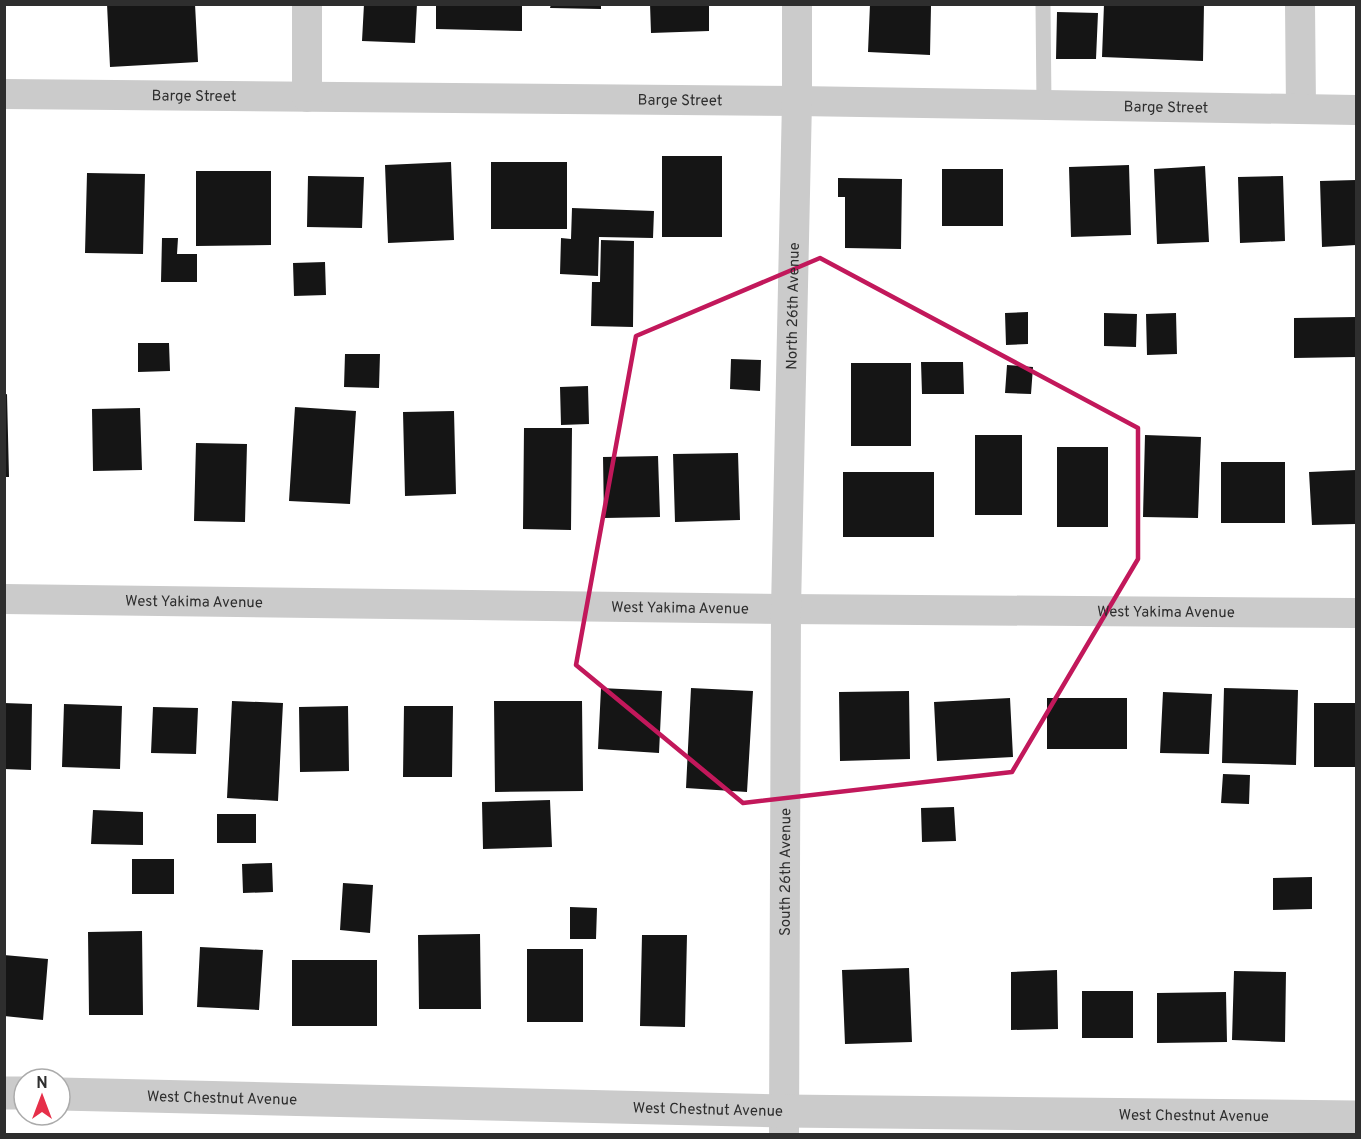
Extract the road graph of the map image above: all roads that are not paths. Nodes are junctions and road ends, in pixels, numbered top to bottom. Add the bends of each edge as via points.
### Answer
1 (307, 4) edge
2 (796, 4) edge
3 (1043, 4) edge
4 (1300, 4) edge
5 (4, 94) edge
6 (307, 97) junction
7 (797, 101) junction
8 (1044, 105) junction
9 (1301, 109) junction
10 (1356, 110) edge
11 (4, 599) edge
12 (786, 609) junction
13 (1356, 613) edge
14 (72, 1094) edge
15 (1356, 1117) edge
16 (784, 1123) edge
17 (1302, 1126) edge

1 - 6 street
2 - 7 street, North 26th Avenue
3 - 8 lane
4 - 9 street
5 - 6 street, Barge Street
6 - 7 street, Barge Street
7 - 8 street, Barge Street
7 - 12 street, North 26th Avenue
8 - 9 street, Barge Street
9 - 10 street, Barge Street
11 - 12 street, West Yakima Avenue
12 - 13 street, West Yakima Avenue
12 - 16 street, South 26th Avenue
14 - 16 street, West Chestnut Avenue
15 - 17 street, West Chestnut Avenue
16 - 17 street, West Chestnut Avenue

